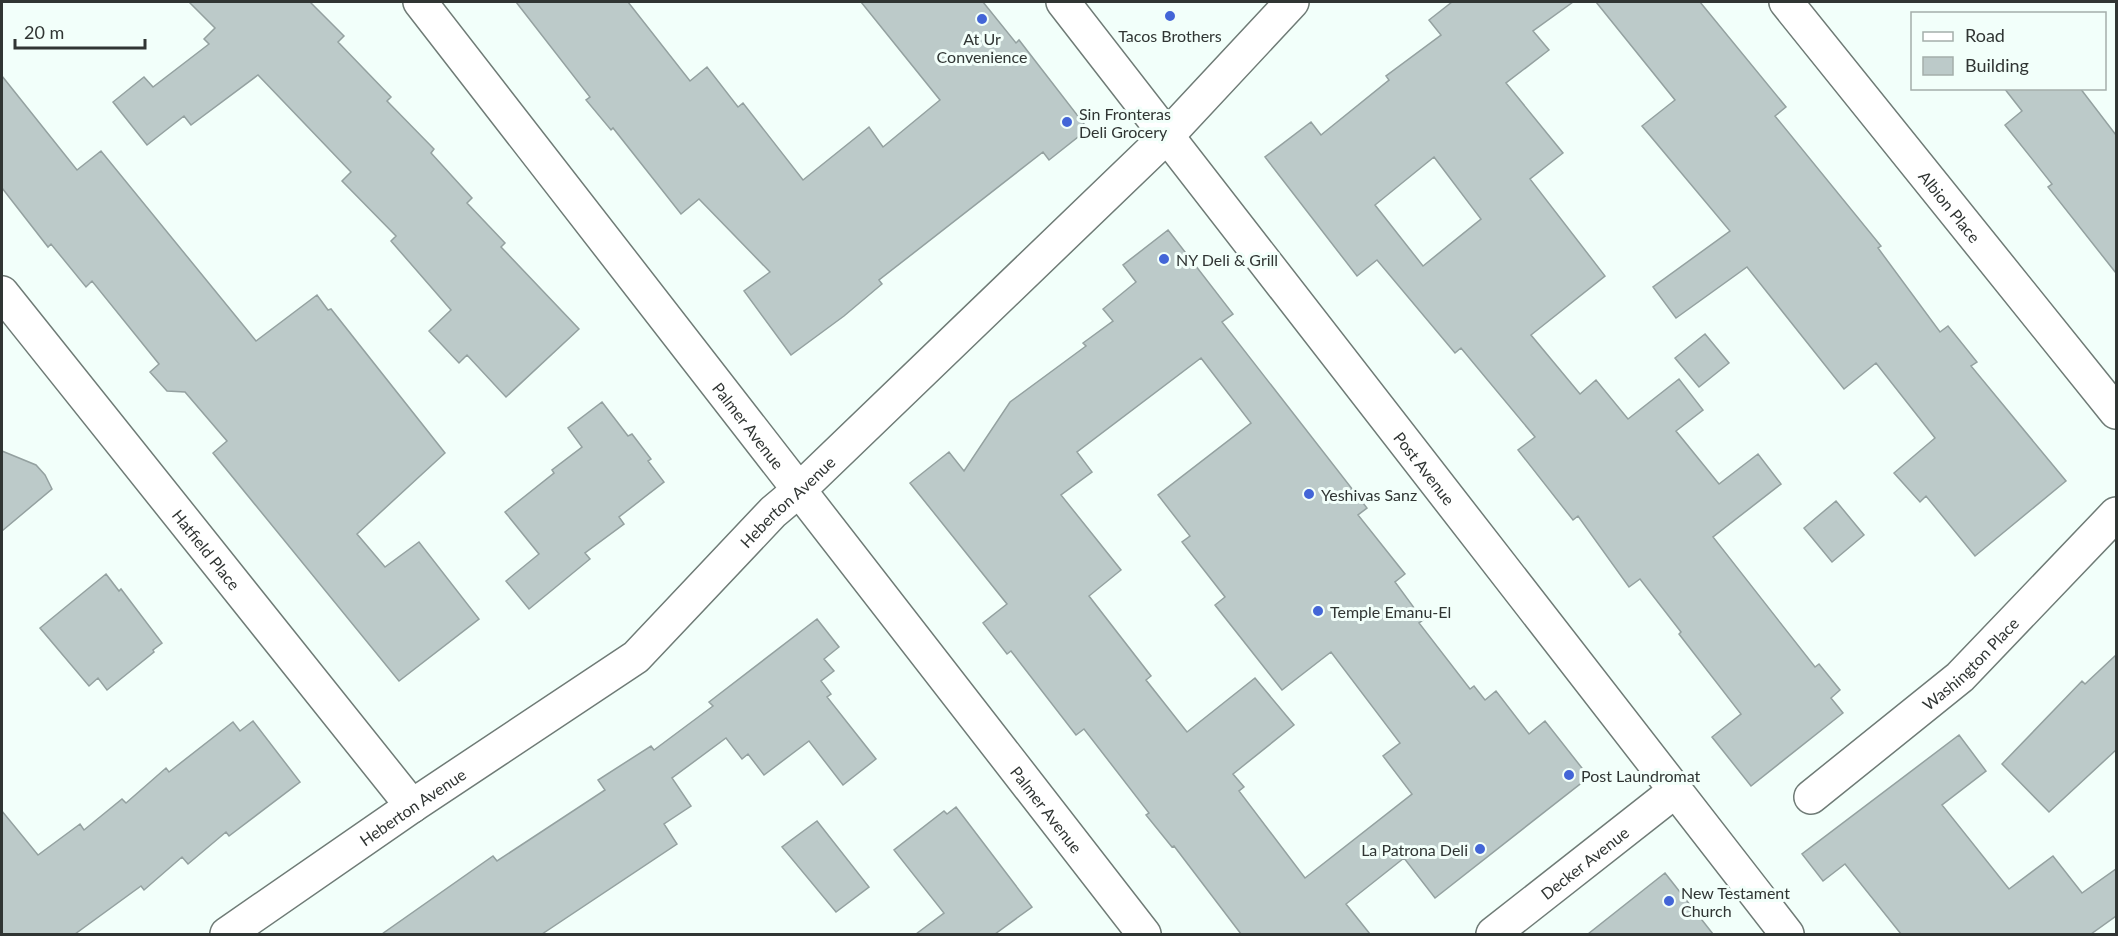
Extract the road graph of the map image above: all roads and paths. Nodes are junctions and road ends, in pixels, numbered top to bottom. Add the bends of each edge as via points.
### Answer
1 (420, 2) edge
2 (1063, 2) edge
3 (1292, 2) edge
4 (1786, 2) edge
5 (1167, 136) junction
6 (2, 293) edge
7 (2116, 412) edge
8 (798, 490) junction
9 (2116, 514) edge
10 (1675, 791) junction
11 (1811, 797) dead end
12 (412, 806) junction
13 (227, 934) edge
14 (1144, 934) edge
15 (1493, 934) edge
16 (1787, 934) edge

1 - 8 street, Palmer Avenue
2 - 5 street, Post Avenue
3 - 5 street, Heberton Avenue
4 - 7 street, Albion Place
5 - 8 street, Heberton Avenue
5 - 10 street, Post Avenue
6 - 12 street, Hatfield Place
8 - 12 street, Heberton Avenue via 636,657
8 - 14 street, Palmer Avenue
9 - 11 street, Washington Place via 1960,677
10 - 15 street, Decker Avenue
10 - 16 street, Post Avenue
12 - 13 street, Heberton Avenue

